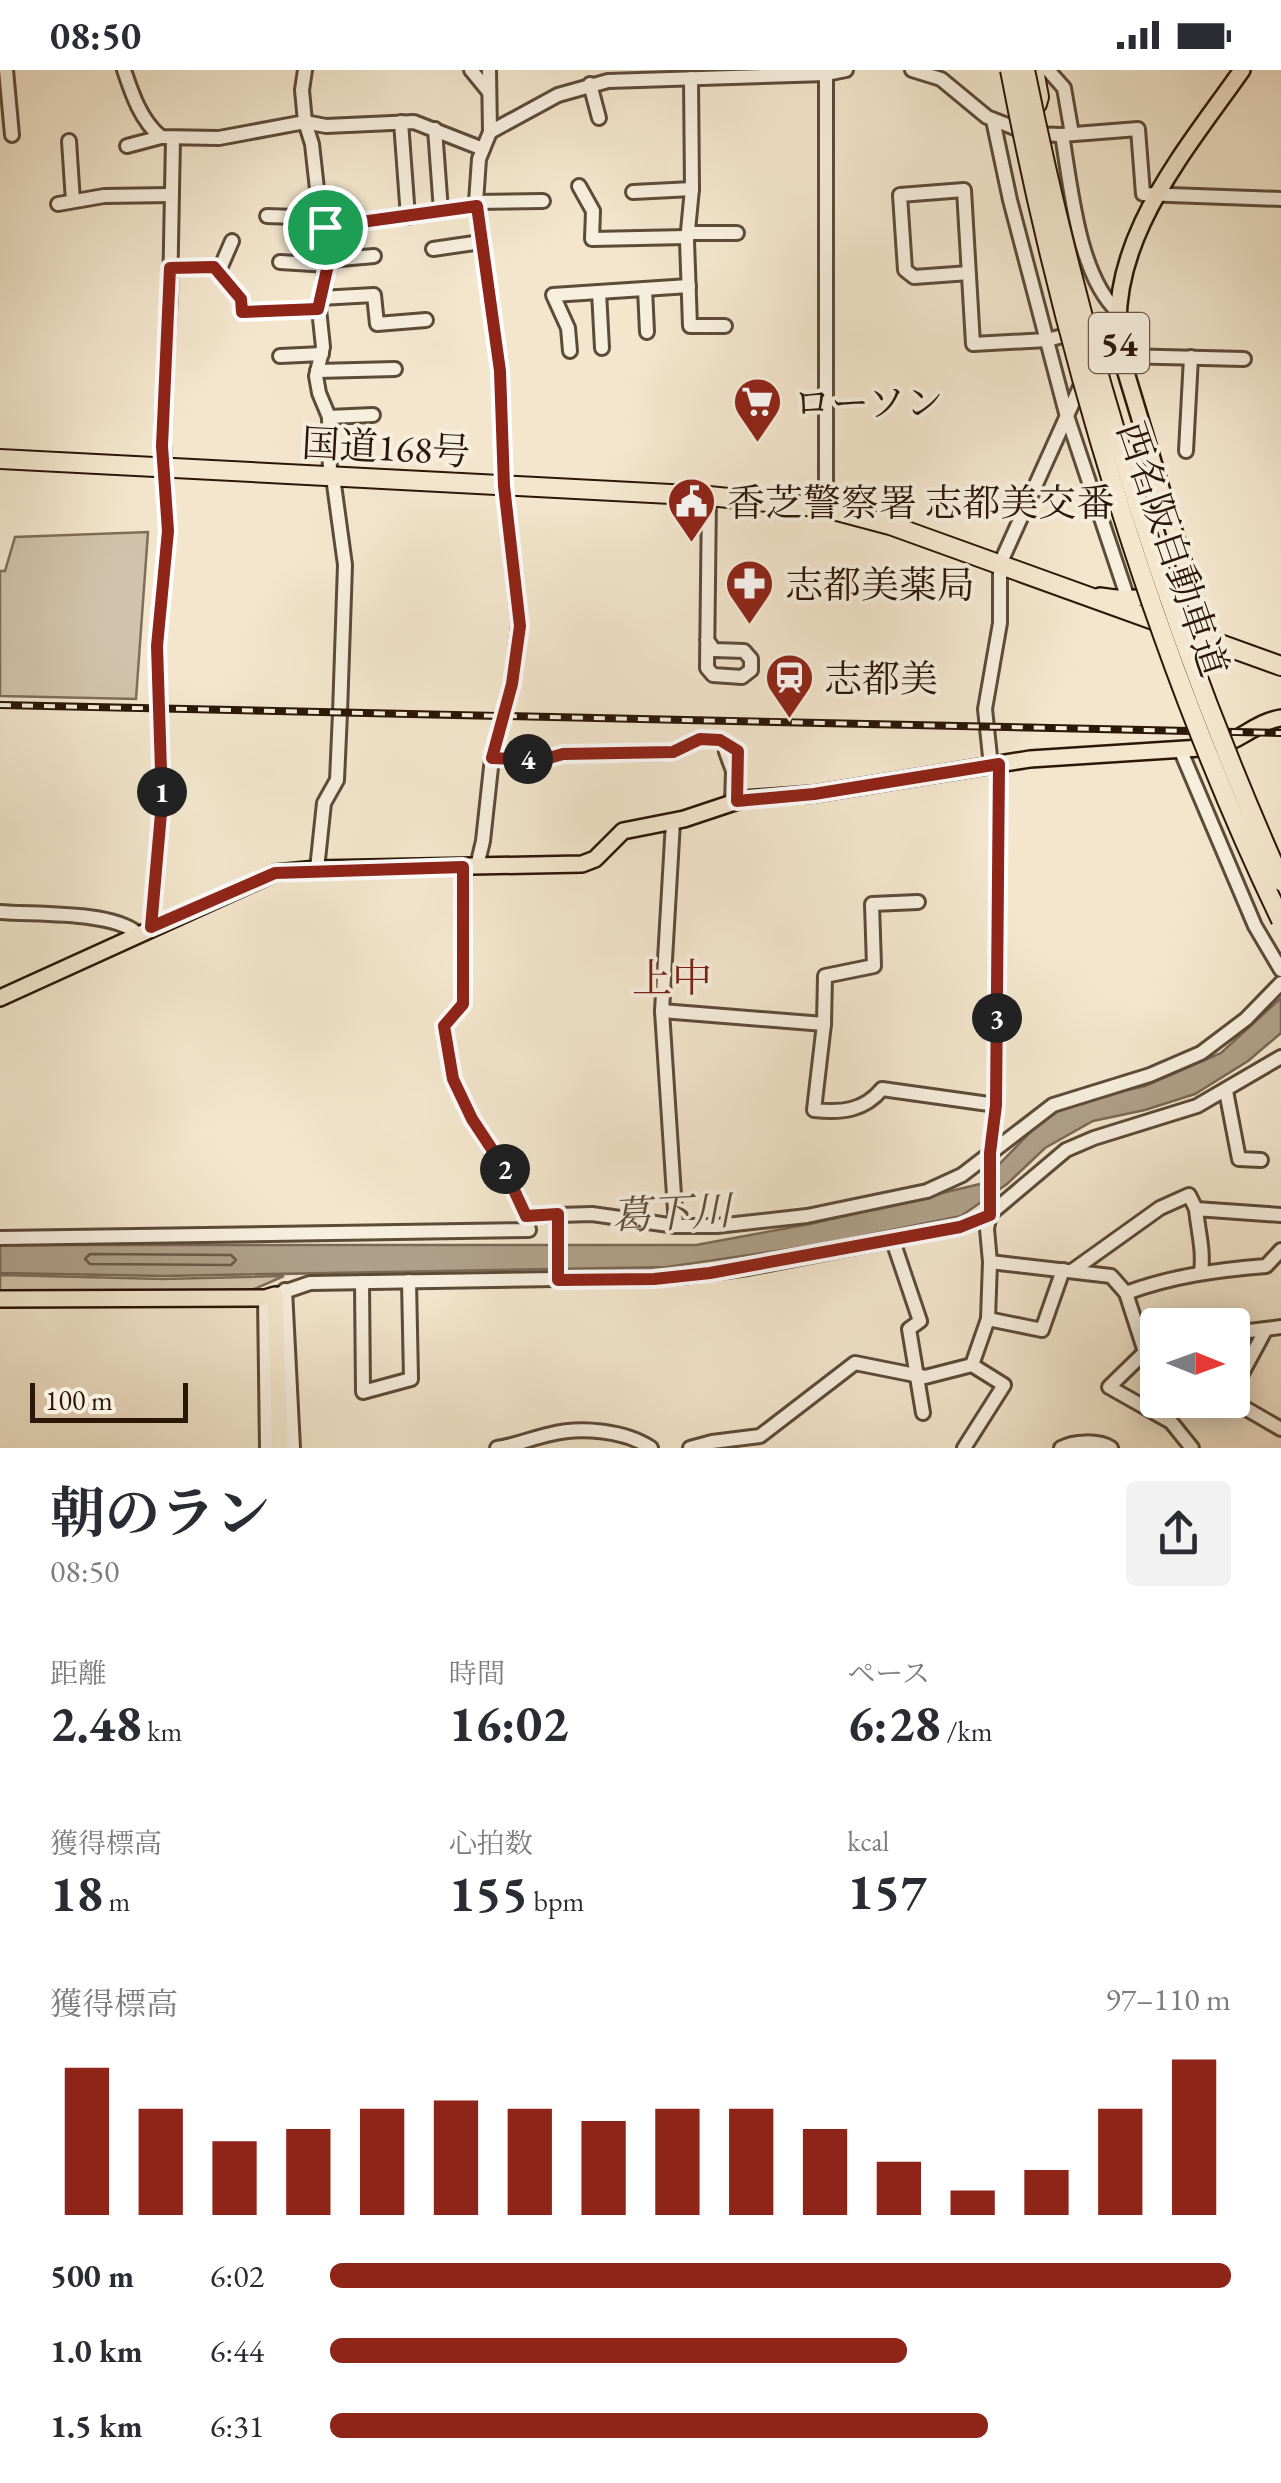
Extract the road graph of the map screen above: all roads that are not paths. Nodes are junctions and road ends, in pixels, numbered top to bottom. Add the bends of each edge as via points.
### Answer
1 (124, 70) edge
2 (305, 70) edge
3 (471, 70) edge
4 (489, 70) edge
5 (846, 70) edge
6 (912, 70) edge
7 (1010, 70) edge
8 (1025, 70) edge
9 (1034, 70) edge
10 (1048, 70) edge
11 (1242, 70) edge
12 (4, 71) edge
13 (826, 74) junction
14 (691, 78) junction
15 (590, 84) junction
16 (490, 94) junction
17 (1034, 112) junction
18 (598, 118) dead end
19 (993, 120) junction
20 (305, 122) junction
21 (401, 122) junction
22 (435, 129) junction
23 (490, 132) junction
24 (12, 135) dead end
25 (1067, 135) junction
26 (167, 138) junction
27 (69, 141) dead end
28 (126, 146) dead end
29 (483, 149) junction
30 (579, 186) dead end
31 (692, 190) junction
32 (633, 192) dead end
33 (171, 195) junction
34 (1157, 195) junction
35 (1281, 200) edge
36 (73, 201) junction
37 (544, 201) dead end
38 (58, 204) dead end
39 (477, 204) junction
40 (441, 211) junction
41 (266, 216) dead end
42 (408, 217) junction
43 (324, 222) junction
44 (736, 233) dead end
45 (688, 235) junction
46 (232, 241) dead end
47 (481, 242) junction
48 (433, 249) dead end
49 (374, 256) dead end
50 (280, 262) dead end
51 (329, 263) junction
52 (170, 268) junction
53 (219, 271) junction
54 (968, 273) junction
55 (688, 286) junction
56 (645, 289) junction
57 (598, 292) junction
58 (319, 304) junction
59 (426, 320) dead end
60 (1117, 324) junction
61 (725, 326) dead end
62 (647, 332) dead end
63 (1047, 340) junction
64 (602, 348) dead end
65 (570, 352) dead end
66 (322, 354) junction
67 (280, 356) dead end
68 (1121, 356) junction
69 (1191, 357) junction
70 (1244, 358) dead end
71 (395, 369) dead end
72 (317, 371) junction
73 (1066, 413) junction
74 (373, 415) dead end
75 (329, 417) junction
76 (1186, 451) dead end
77 (0, 460) edge
78 (162, 468) junction
79 (331, 477) junction
80 (504, 486) junction
81 (709, 496) junction
82 (826, 508) junction
83 (1000, 564) junction
84 (1185, 571) junction
85 (1066, 590) junction
86 (1128, 599) junction
87 (1206, 637) junction
88 (707, 640) dead end
89 (1281, 666) edge
90 (1281, 718) edge
91 (1180, 748) junction
92 (492, 758) junction
93 (995, 765) junction
94 (735, 802) junction
95 (674, 822) junction
96 (470, 866) junction
97 (317, 870) junction
98 (1281, 882) edge
99 (918, 902) dead end
100 (0, 912) edge
101 (1281, 920) edge
102 (144, 930) junction
103 (1281, 970) edge
104 (1281, 983) edge
105 (0, 998) edge
106 (662, 1011) junction
107 (824, 1024) junction
108 (1281, 1057) edge
109 (1226, 1092) junction
110 (996, 1105) junction
111 (990, 1153) junction
112 (1260, 1160) dead end
113 (1196, 1209) junction
114 (990, 1211) junction
115 (558, 1214) junction
116 (1281, 1215) edge
117 (526, 1216) junction
118 (676, 1226) junction
119 (0, 1238) edge
120 (893, 1241) junction
121 (1281, 1250) edge
122 (990, 1262) junction
123 (1068, 1270) junction
124 (1201, 1272) junction
125 (558, 1277) junction
126 (409, 1281) junction
127 (362, 1282) junction
128 (275, 1294) junction
129 (1126, 1294) junction
130 (0, 1299) edge
131 (988, 1319) junction
132 (1140, 1323) edge
133 (1281, 1327) edge
134 (1266, 1329) junction
135 (1250, 1331) edge
136 (1250, 1359) edge
137 (1140, 1363) edge
138 (972, 1365) junction
139 (916, 1375) junction
140 (1140, 1404) edge
141 (1250, 1411) edge
142 (923, 1413) dead end
143 (1164, 1418) edge
144 (1281, 1429) edge
145 (762, 1442) edge
146 (267, 1448) edge
147 (280, 1448) edge
148 (294, 1448) edge
149 (497, 1448) edge
150 (650, 1448) edge
151 (690, 1448) edge
152 (964, 1448) edge
153 (1061, 1448) edge
154 (1111, 1448) edge
155 (1192, 1448) edge

1 - 26 street via 141,112
2 - 20 street
3 - 16 street
4 - 16 street
5 - 13 street
6 - 19 street via 940,79
7 - 101 highway, 西名阪自動車道, bridge via 1051,257 1122,507 1194,714
8 - 17 highway, 西名阪自動車道, bridge
9 - 17 highway
10 - 25 street via 1064,88
11 - 34 main road, 54
12 - 24 street
13 - 14 street
13 - 82 street
14 - 15 street
14 - 31 street
15 - 18 street
15 - 23 street
16 - 23 street
17 - 98 highway, 西名阪自動車道, bridge via 1090,347 1144,528 1216,728
19 - 25 street via 1030,134
19 - 63 street
20 - 21 street
20 - 26 street via 233,137
20 - 43 street
21 - 22 street
21 - 42 street
22 - 29 street
22 - 40 street
23 - 29 street
25 - 34 street via 1138,129 1143,194
25 - 60 street via 1089,264
26 - 28 street
26 - 33 street
27 - 36 street
29 - 39 street
30 - 45 street via 593,211 592,239
31 - 32 street
31 - 45 street
33 - 36 street
33 - 52 street
34 - 35 street
34 - 60 main road, 54 via 1128,264
36 - 38 street
37 - 39 street
39 - 40 street
39 - 47 street
40 - 42 street
41 - 43 street
42 - 43 street
43 - 51 street
44 - 45 street
45 - 55 street
46 - 53 street
47 - 48 street
47 - 80 street via 500,371
49 - 51 street
50 - 51 street
51 - 58 street
52 - 53 street
52 - 78 street
53 - 58 street via 241,299 242,312
54 - 54 street via 964,190 900,195 905,270 914,277
54 - 63 street via 972,344
55 - 56 street
55 - 61 street via 690,326
56 - 57 street
56 - 62 street
57 - 64 street
57 - 65 street via 553,295
58 - 59 street via 374,295 377,324
58 - 66 street
60 - 63 street
60 - 68 main road, 54
60 - 73 street
63 - 73 street
66 - 67 street
66 - 72 street
68 - 69 street
68 - 84 main road, 54
69 - 70 street
69 - 76 street
71 - 72 street
72 - 75 street
73 - 83 street
73 - 86 street
74 - 75 street
75 - 79 street
77 - 78 highway, 国道168号
78 - 79 highway, 国道168号
78 - 102 street via 168,531 157,677 162,802
79 - 80 highway, 国道168号
79 - 97 street via 345,565 341,694 337,780 324,803
80 - 81 highway, 国道168号
80 - 92 street via 520,626
81 - 82 highway, 国道168号
81 - 88 street
82 - 83 highway, 国道168号
83 - 85 highway, 国道168号
83 - 93 street via 1000,623 985,709
84 - 86 main road via 1158,595
84 - 87 main road, 54
85 - 86 main road
85 - 87 highway, 国道168号
87 - 89 highway, 国道168号
90 - 91 main road via 1227,744
91 - 93 main road
91 - 103 street via 1255,926
92 - 94 street via 673,752 700,739 720,740 738,751
92 - 96 street via 483,841
93 - 94 main road
93 - 110 street
94 - 95 main road
95 - 96 main road via 623,831 590,863
95 - 106 street
96 - 97 main road
96 - 117 street via 463,1004 444,1026 449,1064 464,1105
97 - 102 main road via 275,873
99 - 107 street via 872,904 874,966 825,976
100 - 102 street
102 - 105 main road
104 - 111 street via 1202,1053 1052,1105
106 - 107 street
106 - 118 street
107 - 110 street via 814,1110 871,1103 882,1089
108 - 109 street
109 - 112 street via 1239,1159
109 - 114 street via 1066,1150
110 - 111 street
111 - 114 street
111 - 118 street via 927,1191 807,1216
113 - 116 street
113 - 123 street via 1189,1195 1160,1208
113 - 124 street
114 - 120 street via 960,1227
114 - 122 street
115 - 117 street
115 - 118 street
115 - 125 street
117 - 119 street via 530,1230
120 - 125 street via 710,1273
120 - 139 street via 920,1321 910,1329
121 - 124 street via 1266,1266
122 - 123 street
122 - 131 street
123 - 129 street via 1112,1276
123 - 131 street via 1042,1330
124 - 129 street
125 - 126 street
126 - 127 street
126 - 127 street via 411,1379 363,1392
127 - 128 street via 310,1283
128 - 130 main road
128 - 146 street
128 - 147 main road
128 - 148 street
129 - 132 street
131 - 138 street
133 - 134 street
134 - 135 street
134 - 136 street
137 - 140 street via 1110,1387
138 - 139 street
138 - 152 street via 1004,1386
139 - 142 street
139 - 145 street via 856,1362
141 - 144 street
143 - 155 street
145 - 151 street
149 - 150 street via 552,1433 590,1432 634,1436
153 - 154 street

